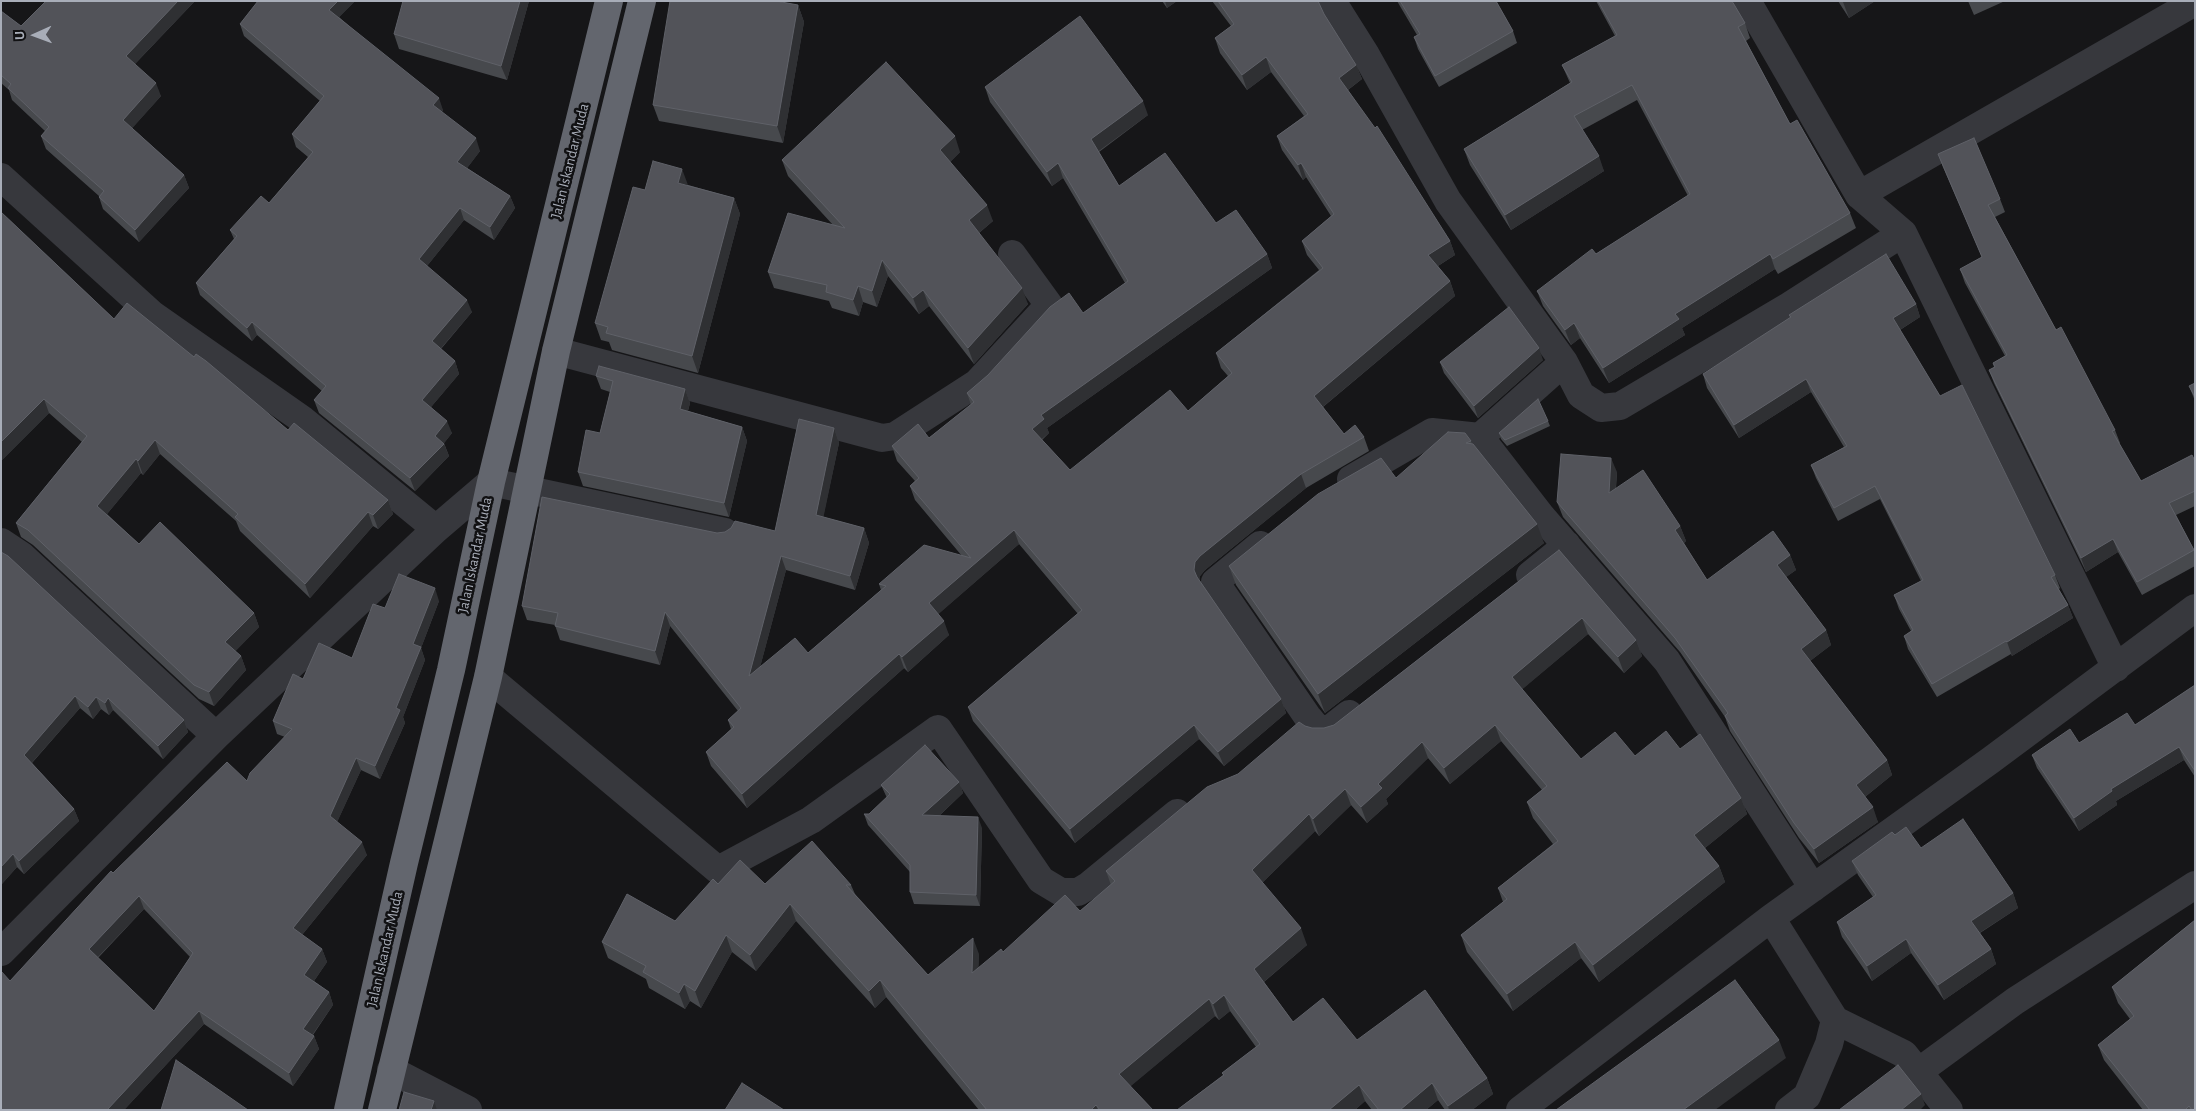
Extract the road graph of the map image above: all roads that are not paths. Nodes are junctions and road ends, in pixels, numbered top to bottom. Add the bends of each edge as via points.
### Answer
1 (609, 1) edge
2 (642, 1) edge
3 (1332, 1) edge
4 (1747, 1) edge
5 (2195, 2) edge
6 (1, 177) edge
7 (1859, 194) junction
8 (1903, 234) junction
9 (1012, 254) dead end
10 (556, 351) junction
11 (1564, 362) junction
12 (1480, 437) junction
13 (491, 482) junction
14 (1332, 490) edge
15 (526, 491) junction
16 (436, 529) junction
17 (1277, 531) edge
18 (725, 532) edge
19 (1, 542) edge
20 (1567, 545) junction
21 (1514, 587) edge
22 (2195, 608) edge
23 (2116, 668) junction
24 (488, 677) junction
25 (1368, 700) edge
26 (1307, 716) junction
27 (1285, 735) edge
28 (216, 736) junction
29 (1198, 796) edge
30 (2195, 885) edge
31 (1813, 888) junction
32 (1770, 918) junction
33 (1, 952) edge
34 (1835, 1020) junction
35 (1911, 1063) junction
36 (391, 1070) junction
37 (348, 1110) edge
38 (382, 1110) edge
39 (468, 1110) edge
40 (1520, 1110) edge
41 (1789, 1110) edge
42 (1949, 1110) edge

1 - 13 highway, Jalan Iskandar Muda
2 - 10 highway
3 - 11 street via 1448,201
4 - 7 street
5 - 7 street
6 - 16 street via 153,314 303,420
7 - 8 street
8 - 11 street via 1790,306 1620,406 1601,408 1581,395
8 - 23 street
9 - 10 street via 1049,305 977,383 894,436 882,438
10 - 15 highway
11 - 12 street
12 - 14 street via 1432,432
12 - 20 street
13 - 15 street
13 - 16 street
13 - 37 highway, Jalan Iskandar Muda via 451,670
15 - 18 street
15 - 24 highway
16 - 28 street
17 - 26 street via 1215,582
19 - 28 street via 22,556
20 - 21 street
20 - 31 street via 1667,661
22 - 23 street
23 - 31 street
24 - 29 street via 718,870 811,820 938,729 1041,880 1061,892 1078,892 1088,886
24 - 36 highway
25 - 26 street via 1330,730 1318,729
26 - 27 street
28 - 33 street
30 - 35 street via 2015,1001
31 - 32 street
32 - 34 street
32 - 40 street
34 - 35 street
34 - 41 street via 1829,1044 1807,1096
35 - 42 street
36 - 38 highway
36 - 39 street

